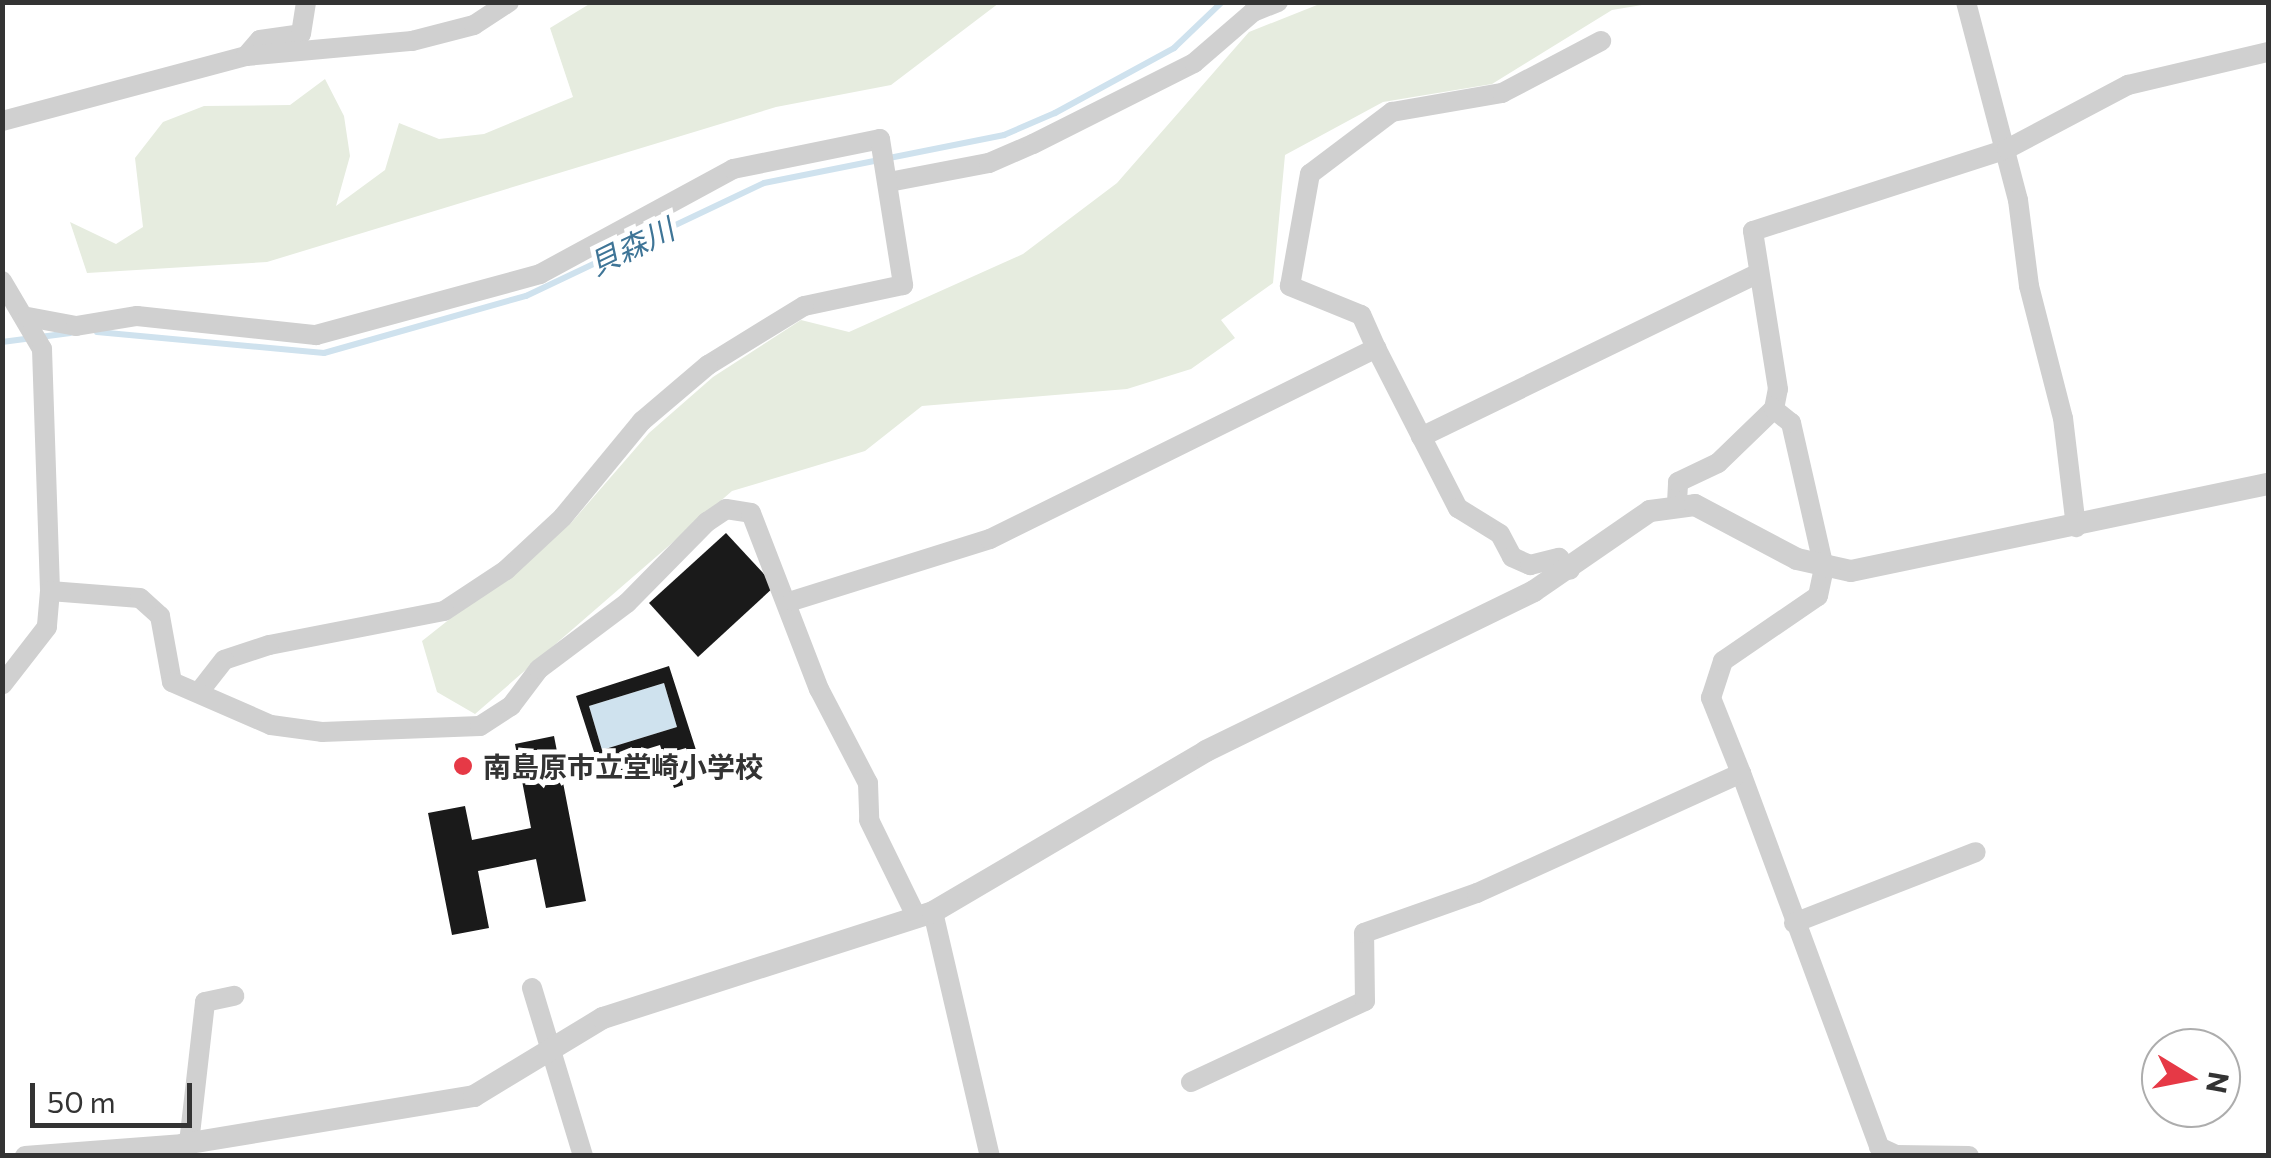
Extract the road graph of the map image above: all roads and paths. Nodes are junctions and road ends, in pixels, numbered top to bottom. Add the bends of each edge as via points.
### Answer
1 (306, 2) edge
2 (510, 2) edge
3 (1278, 2) edge
4 (1966, 2) edge
5 (1601, 40) dead end
6 (2268, 52) edge
7 (246, 56) junction
8 (2, 120) edge
9 (2007, 150) junction
10 (886, 167) junction
11 (1758, 273) junction
12 (2, 281) edge
13 (32, 328) junction
14 (1376, 348) junction
15 (1774, 409) junction
16 (1421, 437) junction
17 (2268, 484) edge
18 (1676, 502) junction
19 (2076, 527) junction
20 (1824, 568) junction
21 (1570, 570) junction
22 (50, 591) junction
23 (792, 601) junction
24 (2, 685) edge
25 (202, 689) junction
26 (1741, 773) junction
27 (1976, 852) dead end
28 (925, 915) junction
29 (1794, 924) junction
30 (532, 988) dead end
31 (234, 996) dead end
32 (551, 1046) junction
33 (1191, 1082) dead end
34 (186, 1143) junction
35 (25, 1156) edge
36 (583, 1156) edge
37 (990, 1156) edge
38 (1970, 1156) edge

1 - 7 street via 301,34 260,40
2 - 7 street via 474,25 412,41
3 - 10 street via 1253,12 1194,63 989,163
4 - 9 street
5 - 14 street via 1502,94 1392,112 1310,174 1290,286 1361,315
6 - 9 street via 2128,86
7 - 8 street
9 - 11 street via 1753,231
9 - 19 street via 2029,286 2063,418
10 - 13 street via 880,138 732,169 540,274 316,335 137,316
10 - 25 street via 903,284 804,306 708,365 642,421 563,517 506,570 444,611 269,644 224,660
11 - 15 street via 1778,389
11 - 16 street
12 - 13 street
13 - 22 street
14 - 16 street
14 - 23 street via 990,539
15 - 18 street via 1718,463 1678,482
15 - 20 street via 1791,423
16 - 21 street via 1458,508 1500,534 1512,557 1530,565 1558,558
17 - 19 street
18 - 20 street via 1714,510
18 - 21 street via 1650,511
19 - 20 street via 1877,570
20 - 26 street via 1818,596 1723,661 1711,698
21 - 28 street via 1206,751
22 - 24 street via 47,627
22 - 25 street via 125,594 152,606 172,682
23 - 25 street via 751,512 726,510 480,726 322,732 271,725 214,704
23 - 28 street via 820,689 868,783 869,820
26 - 29 street
26 - 33 street via 1494,886 1364,933 1365,1001
27 - 29 street
28 - 32 street via 603,1018
28 - 37 street
29 - 38 street via 1878,1146 1896,1154
30 - 32 street
31 - 34 street via 204,1002
32 - 34 street via 474,1096
32 - 36 street
34 - 35 street

